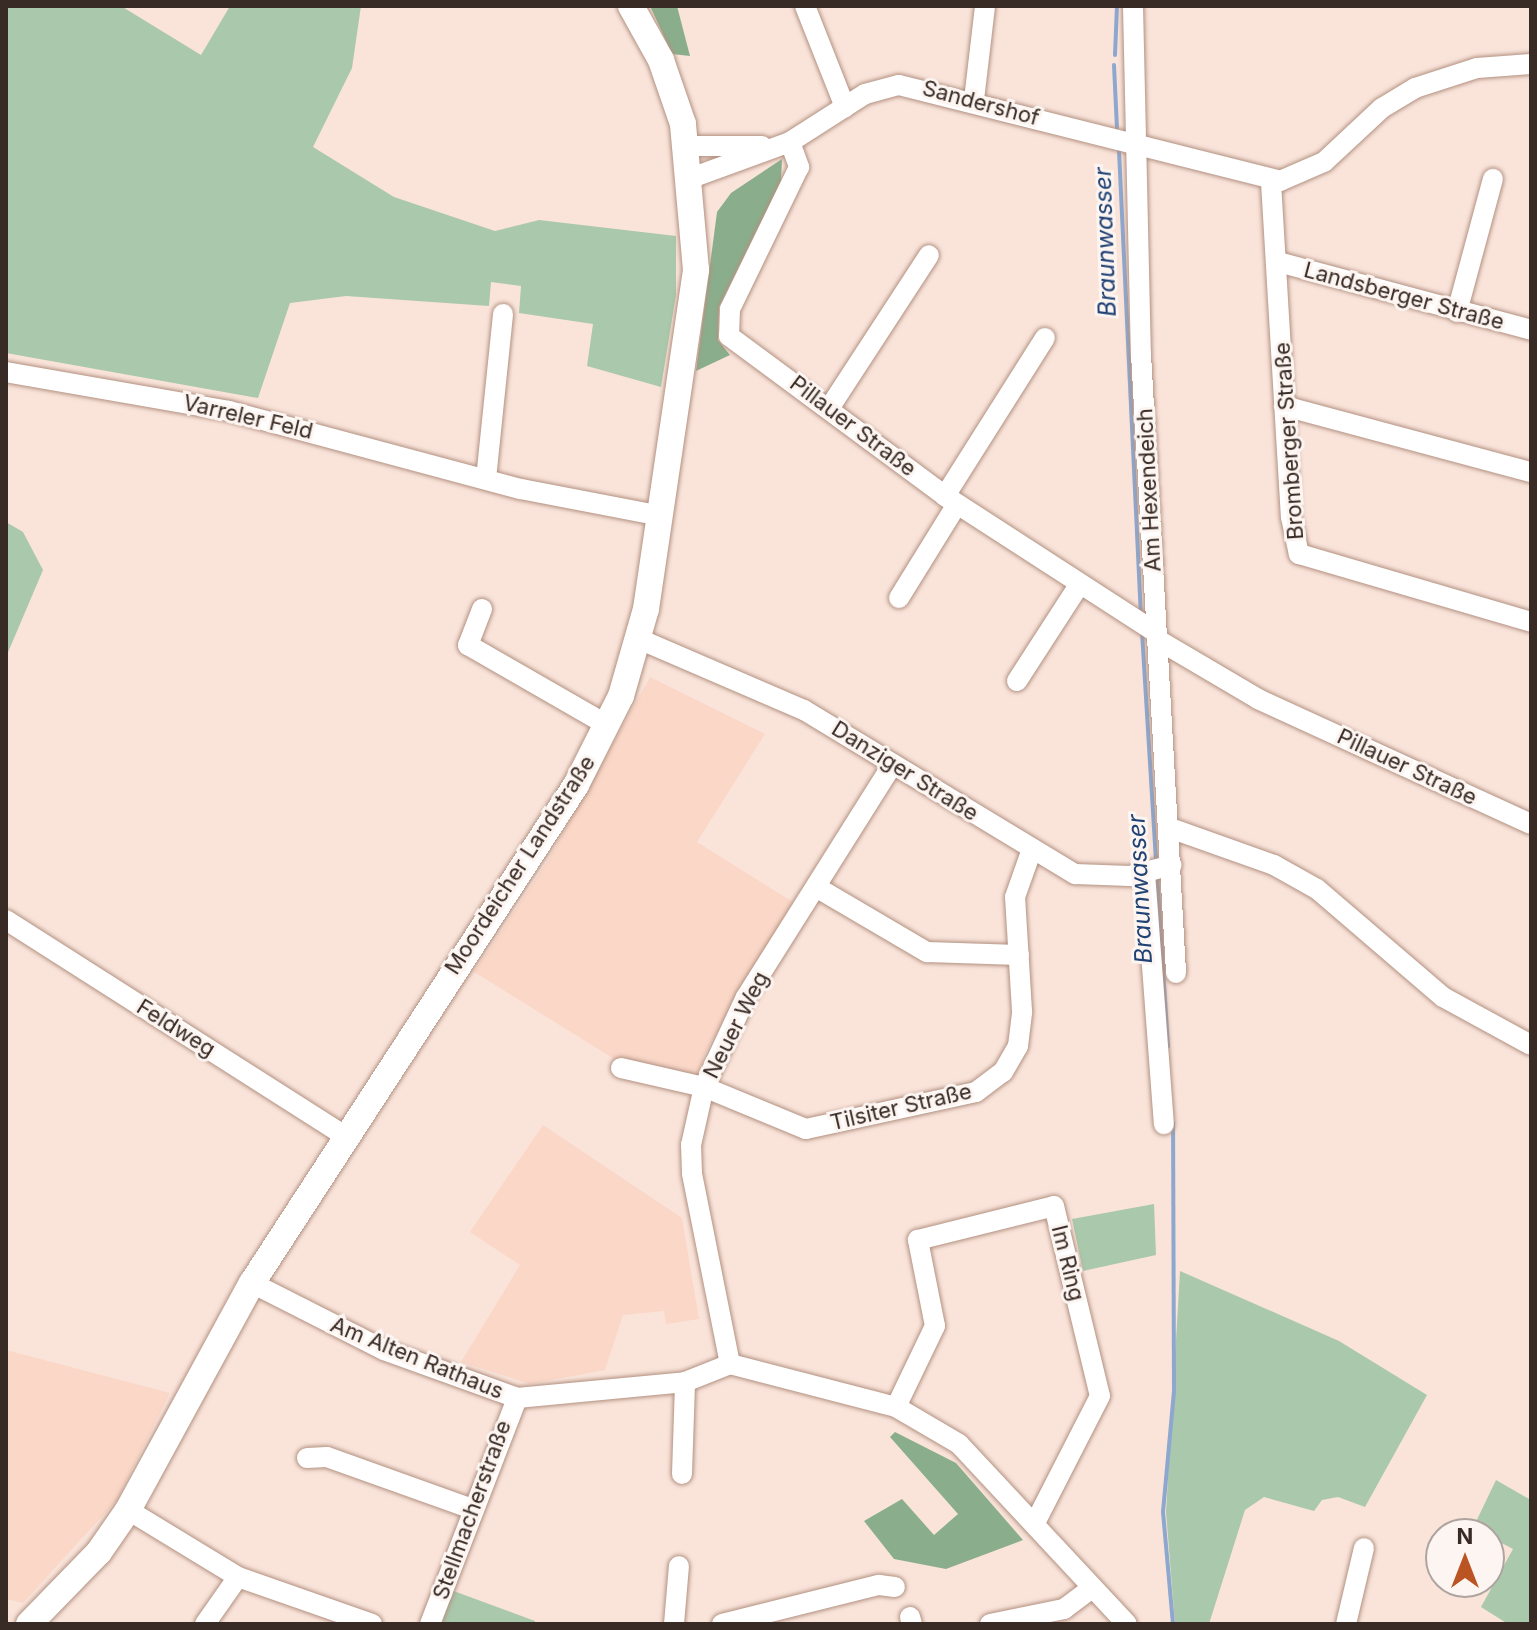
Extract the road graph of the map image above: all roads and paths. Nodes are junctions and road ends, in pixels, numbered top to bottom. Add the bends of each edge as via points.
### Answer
1 (631, 6) edge
2 (805, 6) edge
3 (985, 6) edge
4 (1133, 6) edge
5 (1531, 64) edge
6 (974, 100) junction
7 (845, 107) junction
8 (790, 142) junction
9 (687, 146) junction
10 (1136, 146) junction
11 (691, 178) junction
12 (1493, 179) dead end
13 (1271, 182) junction
14 (929, 255) dead end
15 (1278, 262) junction
16 (1457, 312) junction
17 (503, 314) dead end
18 (1531, 330) edge
19 (1045, 338) dead end
20 (6, 372) edge
21 (1284, 406) junction
22 (830, 407) junction
23 (1531, 472) edge
24 (486, 479) junction
25 (951, 500) junction
26 (661, 516) junction
27 (1079, 585) junction
28 (899, 598) dead end
29 (482, 609) dead end
30 (1531, 622) edge
31 (1151, 630) junction
32 (639, 639) junction
33 (1017, 681) dead end
34 (607, 725) junction
35 (893, 764) junction
36 (1531, 824) edge
37 (1170, 828) junction
38 (1032, 849) junction
39 (1160, 869) junction
40 (816, 887) junction
41 (6, 920) edge
42 (1019, 955) junction
43 (1176, 973) dead end
44 (1531, 1045) edge
45 (621, 1068) dead end
46 (704, 1087) junction
47 (1164, 1124) dead end
48 (345, 1136) junction
49 (252, 1283) junction
50 (730, 1364) junction
51 (685, 1382) junction
52 (517, 1398) junction
53 (896, 1407) junction
54 (307, 1458) dead end
55 (682, 1474) dead end
56 (472, 1509) junction
57 (128, 1510) junction
58 (1035, 1523) junction
59 (1364, 1548) dead end
60 (679, 1566) dead end
61 (238, 1577) junction
62 (895, 1587) dead end
63 (1092, 1588) junction
64 (787, 1616) edge
65 (29, 1624) edge
66 (205, 1624) edge
67 (372, 1624) edge
68 (430, 1624) edge
69 (674, 1624) edge
70 (722, 1624) edge
71 (990, 1624) edge
72 (1127, 1624) edge
73 (1346, 1624) edge

1 - 9 main road, Moordeicher Landstraße via 661,60
2 - 7 street
3 - 6 street
4 - 10 street, Am Hexendeich
5 - 13 street via 1477,68 1415,88 1382,108 1324,162
6 - 7 street, Sandershof via 899,85
6 - 10 street, Sandershof
7 - 8 street, Sandershof
8 - 9 street
8 - 11 street, Sandershof
8 - 22 street, Pillauer Straße via 799,167 726,323 738,347
9 - 11 main road, Moordeicher Landstraße
10 - 13 street, Sandershof
10 - 31 street, Am Hexendeich
11 - 26 main road, Moordeicher Landstraße via 696,270
12 - 16 street
13 - 15 street, Bromberger Straße
14 - 22 street
15 - 16 street, Landsberger Straße
15 - 21 street, Bromberger Straße
16 - 18 street, Landsberger Straße
17 - 24 street
19 - 25 street
20 - 24 street, Varreler Feld via 229,411
21 - 23 street
21 - 30 street, Bromberger Straße via 1293,541 1299,554
22 - 25 street, Pillauer Straße
24 - 26 street, Varreler Feld
25 - 27 street, Pillauer Straße
25 - 28 street
26 - 32 main road, Moordeicher Landstraße
27 - 31 street, Pillauer Straße
27 - 33 street
29 - 34 street via 468,645
31 - 36 street, Pillauer Straße via 1258,699
31 - 37 street, Am Hexendeich
32 - 34 main road, Moordeicher Landstraße
32 - 35 street, Danziger Straße via 774,694
34 - 48 main road, Moordeicher Landstraße via 576,785
35 - 38 street, Danziger Straße
35 - 40 street, Neuer Weg
37 - 39 street, Am Hexendeich
37 - 44 street via 1274,865 1317,889 1443,997
38 - 39 street, Danziger Straße via 1075,874
38 - 42 street, Tilsiter Straße via 1015,897
39 - 43 street, Am Hexendeich
39 - 47 street
40 - 42 street via 927,952
40 - 46 street, Neuer Weg via 746,997
41 - 48 street, Feldweg
42 - 46 street, Tilsiter Straße via 1018,1046 1003,1072 976,1092 806,1129
45 - 46 street, Tilsiter Straße
46 - 50 street, Neuer Weg via 691,1145 692,1173
48 - 49 main road, Moordeicher Landstraße
49 - 52 street, Am Alten Rathaus via 384,1350
49 - 57 main road, Moordeicher Landstraße
50 - 51 street
50 - 53 street
51 - 52 street, Am Alten Rathaus
51 - 55 street
52 - 56 street, Stellmacherstraße
53 - 58 street via 959,1444
53 - 58 street, Im Ring via 935,1326 918,1240 1054,1206 1100,1396
54 - 56 street via 327,1457
56 - 68 street, Stellmacherstraße
57 - 61 street
57 - 65 main road, Moordeicher Landstraße via 99,1552
58 - 63 street
59 - 73 street
60 - 69 street
61 - 66 street
61 - 67 street
62 - 64 street
63 - 71 street via 1064,1609
63 - 72 street
64 - 70 street

